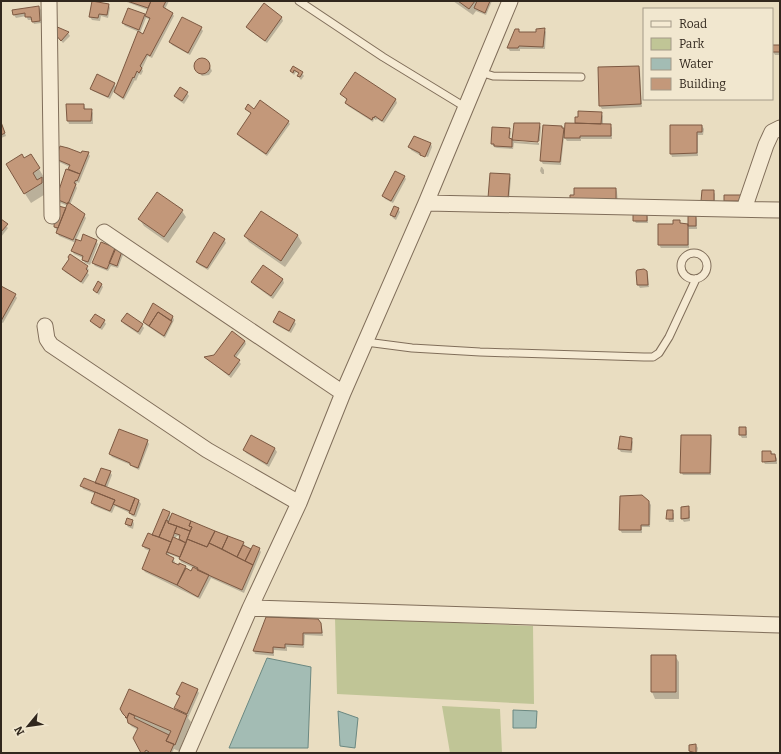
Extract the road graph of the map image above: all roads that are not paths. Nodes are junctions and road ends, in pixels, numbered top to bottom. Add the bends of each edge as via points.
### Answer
1 (49, 1) edge
2 (299, 1) edge
3 (510, 1) edge
4 (480, 72) junction
5 (581, 77) dead end
6 (465, 107) junction
7 (780, 128) edge
8 (426, 203) junction
9 (744, 209) junction
10 (780, 210) edge
11 (52, 216) dead end
12 (104, 232) dead end
13 (696, 279) dead end
14 (45, 326) dead end
15 (366, 342) junction
16 (343, 393) junction
17 (299, 503) junction
18 (250, 608) junction
19 (780, 625) edge
20 (188, 753) edge

1 - 11 street
2 - 6 lane
3 - 4 street
4 - 5 lane via 493,76
4 - 6 street
6 - 8 street
7 - 9 street via 772,132 766,145
8 - 9 street
8 - 15 street
9 - 10 street
12 - 16 street
13 - 15 lane via 669,337 659,353 653,357 480,352
14 - 17 street via 47,339 51,345 207,450
15 - 16 street
16 - 17 street
17 - 18 street
18 - 19 street
18 - 20 street

